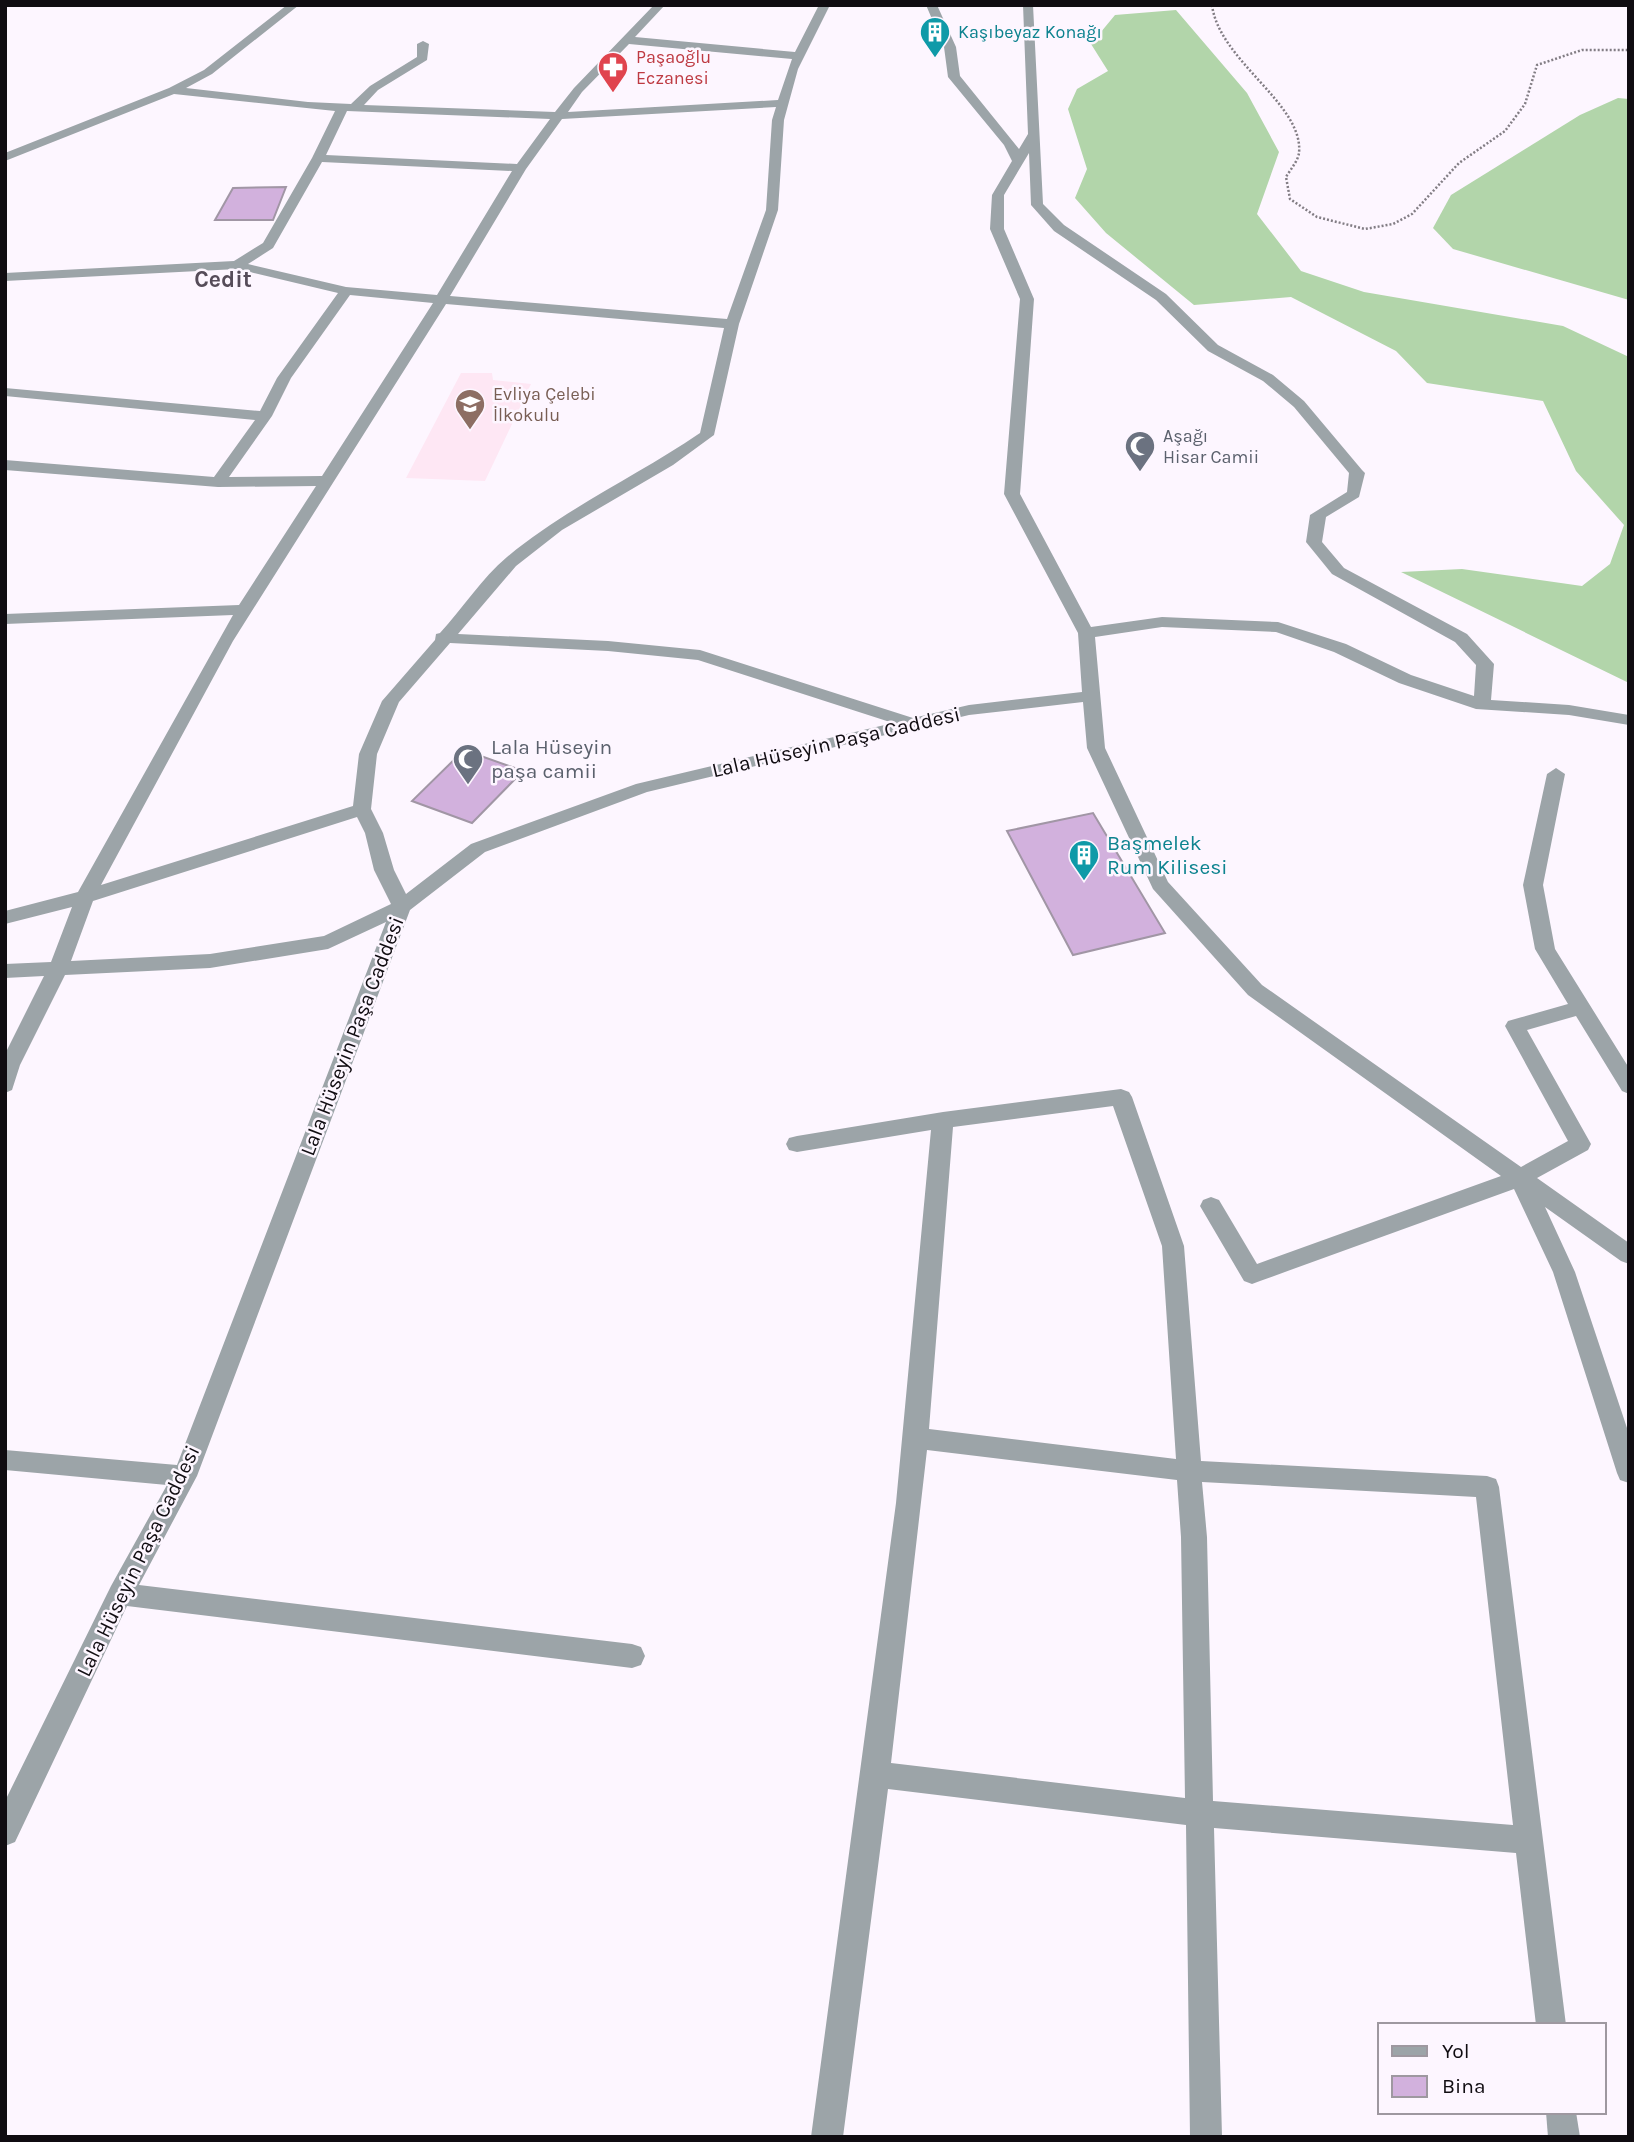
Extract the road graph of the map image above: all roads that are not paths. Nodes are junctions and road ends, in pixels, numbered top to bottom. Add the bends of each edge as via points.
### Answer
1 (294, 5) edge
2 (660, 5) edge
3 (825, 5) edge
4 (931, 5) edge
5 (1028, 5) edge
6 (626, 40) junction
7 (423, 44) dead end
8 (798, 56) junction
9 (173, 90) junction
10 (782, 103) junction
11 (349, 107) junction
12 (559, 116) junction
13 (1034, 134) junction
14 (5, 157) edge
15 (318, 158) junction
16 (1018, 161) junction
17 (520, 167) junction
18 (237, 265) junction
19 (5, 277) edge
20 (346, 291) junction
21 (442, 299) junction
22 (732, 324) junction
23 (5, 392) edge
24 (265, 416) junction
25 (5, 465) edge
26 (326, 481) junction
27 (218, 482) junction
28 (246, 610) junction
29 (5, 619) edge
30 (1086, 633) junction
31 (442, 638) junction
32 (1091, 695) junction
33 (1482, 705) junction
34 (1629, 720) edge
35 (913, 724) junction
36 (1556, 774) dead end
37 (362, 809) junction
38 (85, 897) junction
39 (402, 907) junction
40 (5, 918) edge
41 (58, 969) junction
42 (5, 971) edge
43 (1580, 1008) junction
44 (5, 1085) edge
45 (1629, 1086) edge
46 (943, 1120) junction
47 (797, 1144) dead end
48 (1520, 1178) junction
49 (1211, 1206) dead end
50 (1629, 1255) edge
51 (915, 1438) junction
52 (5, 1460) edge
53 (1189, 1471) junction
54 (1629, 1473) edge
55 (185, 1476) junction
56 (120, 1594) junction
57 (632, 1656) dead end
58 (876, 1774) junction
59 (1199, 1813) junction
60 (5, 1832) edge
61 (1529, 1840) junction
62 (1551, 2023) edge
63 (1561, 2114) edge
64 (827, 2137) edge
65 (1206, 2137) edge
66 (1564, 2137) edge

1 - 9 street via 208,72
2 - 6 street
3 - 8 street
4 - 16 street via 950,47 954,76 1010,144
5 - 13 street
6 - 8 street
6 - 12 street
7 - 11 street via 423,58
8 - 10 street
9 - 11 street
9 - 14 street
10 - 12 street
10 - 22 street via 772,210
11 - 12 street
11 - 15 street
12 - 17 street
13 - 16 street
13 - 33 street via 1037,205 1044,213 1161,297 1213,348 1268,378 1299,404 1357,473 1354,494 1318,515 1314,542 1338,571 1461,638 1485,664
15 - 17 street
15 - 18 street via 268,245
16 - 30 street via 998,195 997,229 1027,299 1012,494
17 - 21 street
18 - 19 street
18 - 20 street
20 - 21 street
20 - 24 street via 284,378
21 - 22 street
21 - 26 street
22 - 31 street via 707,435 556,527 510,563
23 - 24 street
24 - 27 street
25 - 27 street
26 - 27 street
26 - 28 street
28 - 29 street
28 - 38 street
30 - 32 street
30 - 33 street via 1162,622 1278,627
31 - 35 street via 700,655
31 - 37 street via 391,701 368,754
32 - 35 street, Lala Hüseyin Paşa Caddesi via 969,710
32 - 48 street via 1096,748 1160,886 1255,990
33 - 34 street via 1569,710
35 - 39 street, Lala Hüseyin Paşa Caddesi via 642,788 478,848
36 - 43 street via 1533,885 1545,949
37 - 38 street
37 - 39 street
38 - 40 street
38 - 41 street
39 - 41 street via 328,942 210,961
39 - 55 street, Lala Hüseyin Paşa Caddesi
41 - 42 street
41 - 44 street via 10,1065
43 - 45 street
43 - 48 street via 1515,1026 1580,1144
46 - 47 street
46 - 51 street
46 - 53 street via 1121,1097 1173,1246
48 - 49 street via 1252,1275
48 - 50 street
48 - 54 street via 1564,1272
51 - 53 street
51 - 58 street
52 - 55 street
53 - 59 street
53 - 61 street via 1487,1487
55 - 56 street, Lala Hüseyin Paşa Caddesi
56 - 57 street
56 - 60 street, Lala Hüseyin Paşa Caddesi
58 - 59 street
58 - 64 street
59 - 61 street
59 - 65 street
61 - 62 street
63 - 66 street

